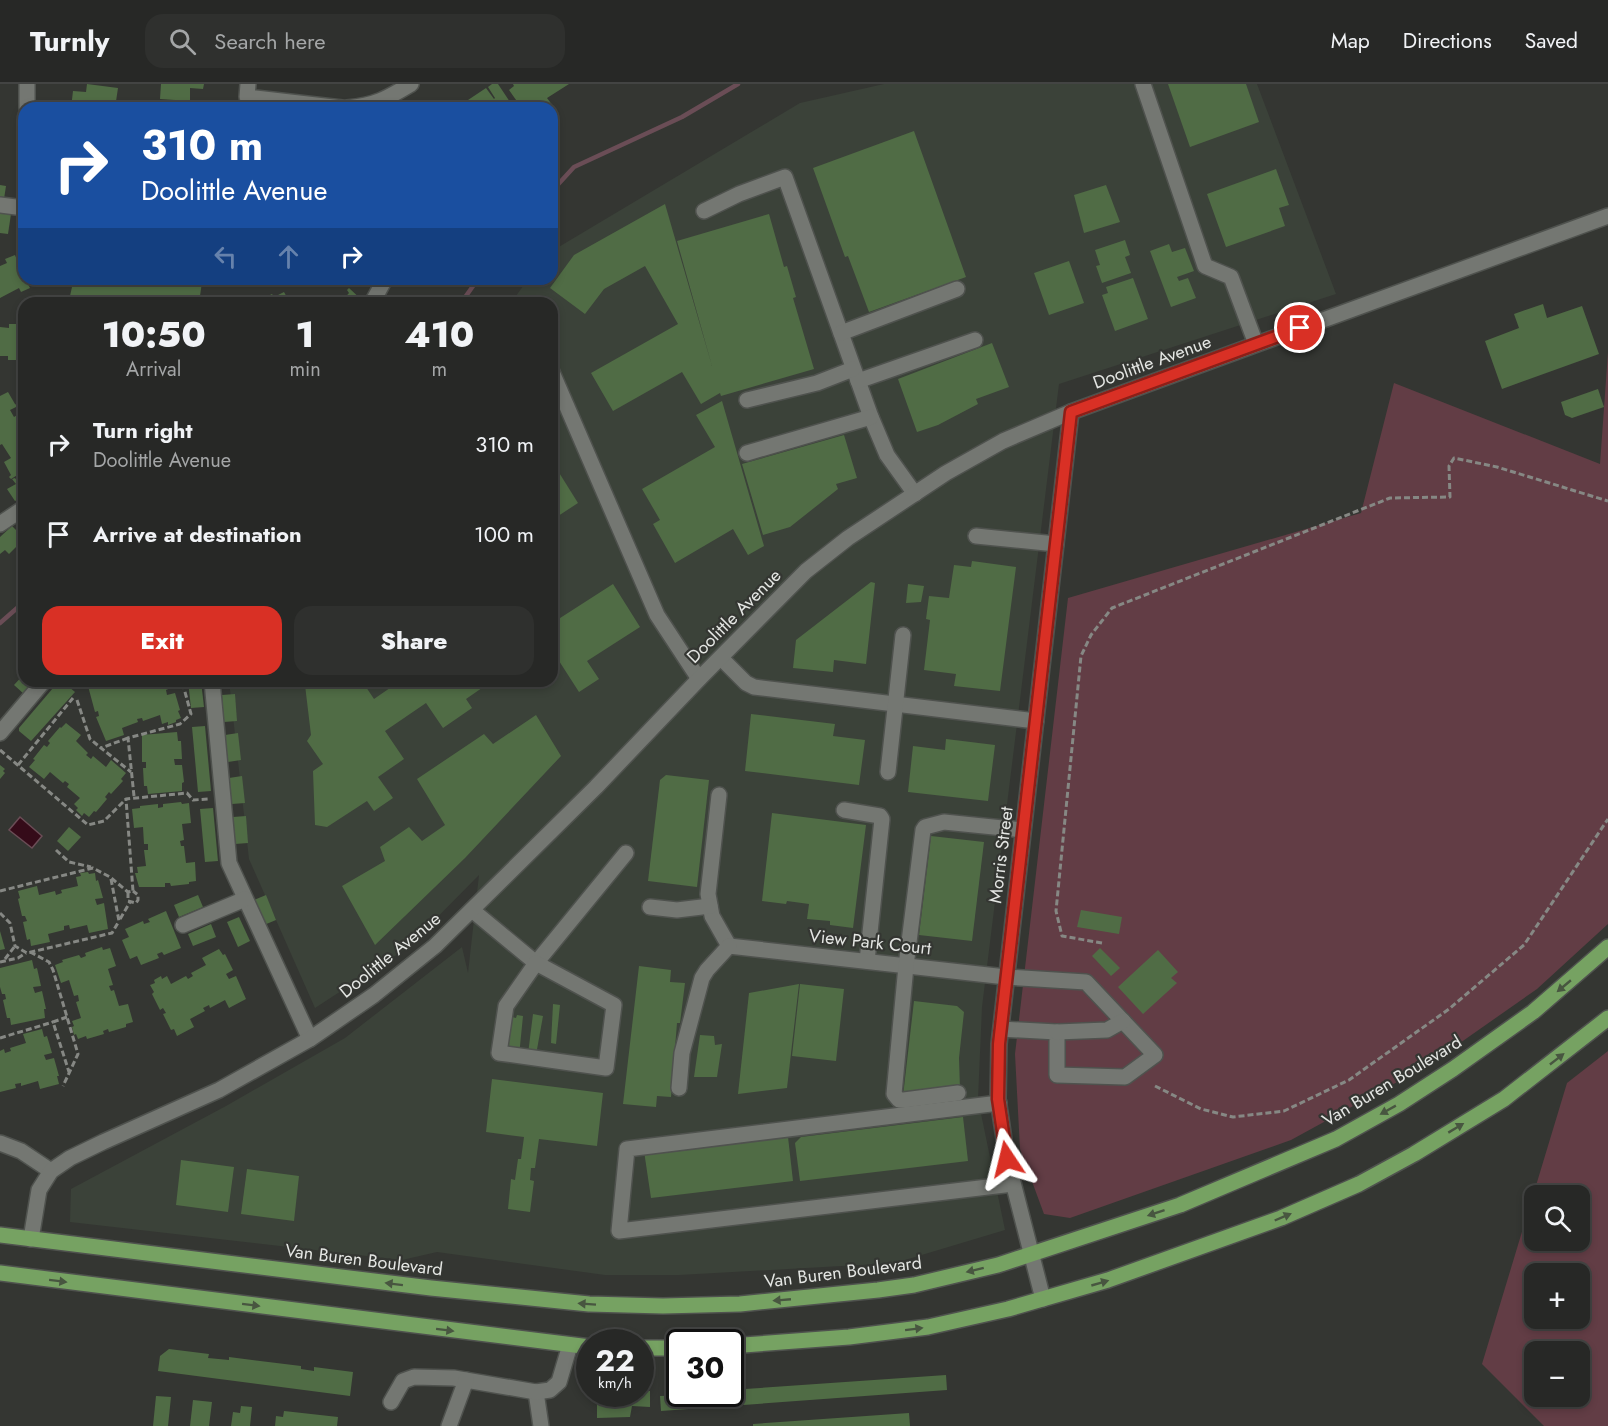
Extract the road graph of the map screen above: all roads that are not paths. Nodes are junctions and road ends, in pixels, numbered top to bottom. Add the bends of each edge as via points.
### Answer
1 (27, 84) edge
2 (411, 84) edge
3 (1143, 84) edge
4 (248, 90) edge
5 (27, 102) edge
6 (311, 102) edge
7 (379, 102) edge
8 (0, 205) edge
9 (18, 207) edge
10 (704, 211) dead end
11 (1608, 216) edge
12 (957, 289) dead end
13 (841, 333) junction
14 (975, 340) dead end
15 (1256, 344) junction
16 (855, 375) junction
17 (558, 386) edge
18 (747, 400) dead end
19 (1071, 412) junction
20 (871, 417) junction
21 (747, 453) dead end
22 (915, 494) junction
23 (18, 512) edge
24 (0, 524) edge
25 (976, 536) dead end
26 (1056, 544) junction
27 (903, 635) dead end
28 (721, 658) junction
29 (699, 679) junction
30 (39, 687) edge
31 (213, 687) edge
32 (895, 704) junction
33 (1035, 721) junction
34 (0, 733) edge
35 (888, 772) dead end
36 (719, 795) dead end
37 (844, 810) dead end
38 (1023, 830) junction
39 (626, 853) dead end
40 (245, 899) junction
41 (710, 906) junction
42 (650, 907) dead end
43 (472, 910) junction
44 (183, 925) dead end
45 (729, 946) junction
46 (1608, 947) edge
47 (867, 961) junction
48 (537, 963) junction
49 (906, 966) junction
50 (1006, 977) junction
51 (1608, 1018) edge
52 (1123, 1021) junction
53 (1001, 1029) junction
54 (1057, 1032) junction
55 (310, 1039) junction
56 (679, 1088) dead end
57 (958, 1093) dead end
58 (999, 1103) junction
59 (0, 1143) edge
60 (51, 1171) junction
61 (1013, 1184) junction
62 (0, 1235) edge
63 (32, 1239) junction
64 (1031, 1254) junction
65 (0, 1273) edge
66 (1043, 1299) junction
67 (570, 1345) junction
68 (744, 1345) edge
69 (576, 1346) edge
70 (466, 1380) junction
71 (536, 1392) junction
72 (391, 1402) dead end
73 (449, 1426) edge
74 (541, 1426) edge

1 - 5 street
2 - 7 street
3 - 15 street via 1204,266 1231,277
4 - 6 street
8 - 9 street
10 - 13 street via 784,177
11 - 15 street, Doolittle Avenue
12 - 13 street
13 - 16 street
14 - 16 street
15 - 19 street, Doolittle Avenue
16 - 18 street
16 - 20 street
17 - 29 street via 657,615
19 - 22 street, Doolittle Avenue via 1003,441
19 - 26 street, Morris Street
20 - 21 street
20 - 22 street via 887,455
22 - 28 street, Doolittle Avenue via 806,571
23 - 24 street
25 - 26 street
26 - 33 street, Morris Street
27 - 32 street
28 - 29 street, Doolittle Avenue
28 - 32 street via 754,687
29 - 43 street, Doolittle Avenue
30 - 34 street
31 - 40 street via 229,863
32 - 33 street
32 - 35 street
33 - 38 street, Morris Street
36 - 41 street
37 - 47 street via 875,814 882,819
38 - 49 street via 944,822 925,827
38 - 50 street, Morris Street
39 - 48 street
40 - 44 street
40 - 55 street
41 - 42 street via 677,910
41 - 45 street
43 - 48 street
43 - 55 street, Doolittle Avenue via 374,995
45 - 47 street, View Park Court
45 - 56 street via 702,978 684,1045
46 -> 64 main road, Van Buren Boulevard via 1533,1012 1453,1069 1336,1139 1180,1205
47 - 49 street, View Park Court
48 - 48 street via 614,1005 606,1068 499,1053 506,1006
49 - 50 street, View Park Court
49 - 57 street via 894,1094 904,1100
50 - 52 street, View Park Court via 1086,982
50 - 53 street, Morris Street
66 -> 51 main road via 1190,1252 1359,1184 1504,1099
52 - 54 street via 1107,1030
52 - 54 street, View Park Court via 1155,1055 1125,1077 1057,1075
53 - 54 street
53 - 58 street, Morris Street
55 - 60 street, Doolittle Avenue via 219,1090 103,1142
58 - 61 street, Morris Street
58 - 61 street via 627,1149 619,1231
59 - 60 street via 21,1151
60 - 63 street via 39,1190
61 - 64 street, Morris Street
62 - 63 main road, Van Buren Boulevard
64 -> 63 main road, Van Buren Boulevard via 936,1280 878,1290 740,1304 663,1306 589,1304 431,1288
64 - 66 street, Morris Street
65 -> 67 main road
68 -> 66 main road via 928,1327
67 - 69 main road
67 - 71 street via 560,1382 550,1390
70 - 71 street
70 - 72 street via 414,1377 403,1382
70 - 73 street
71 - 74 street

